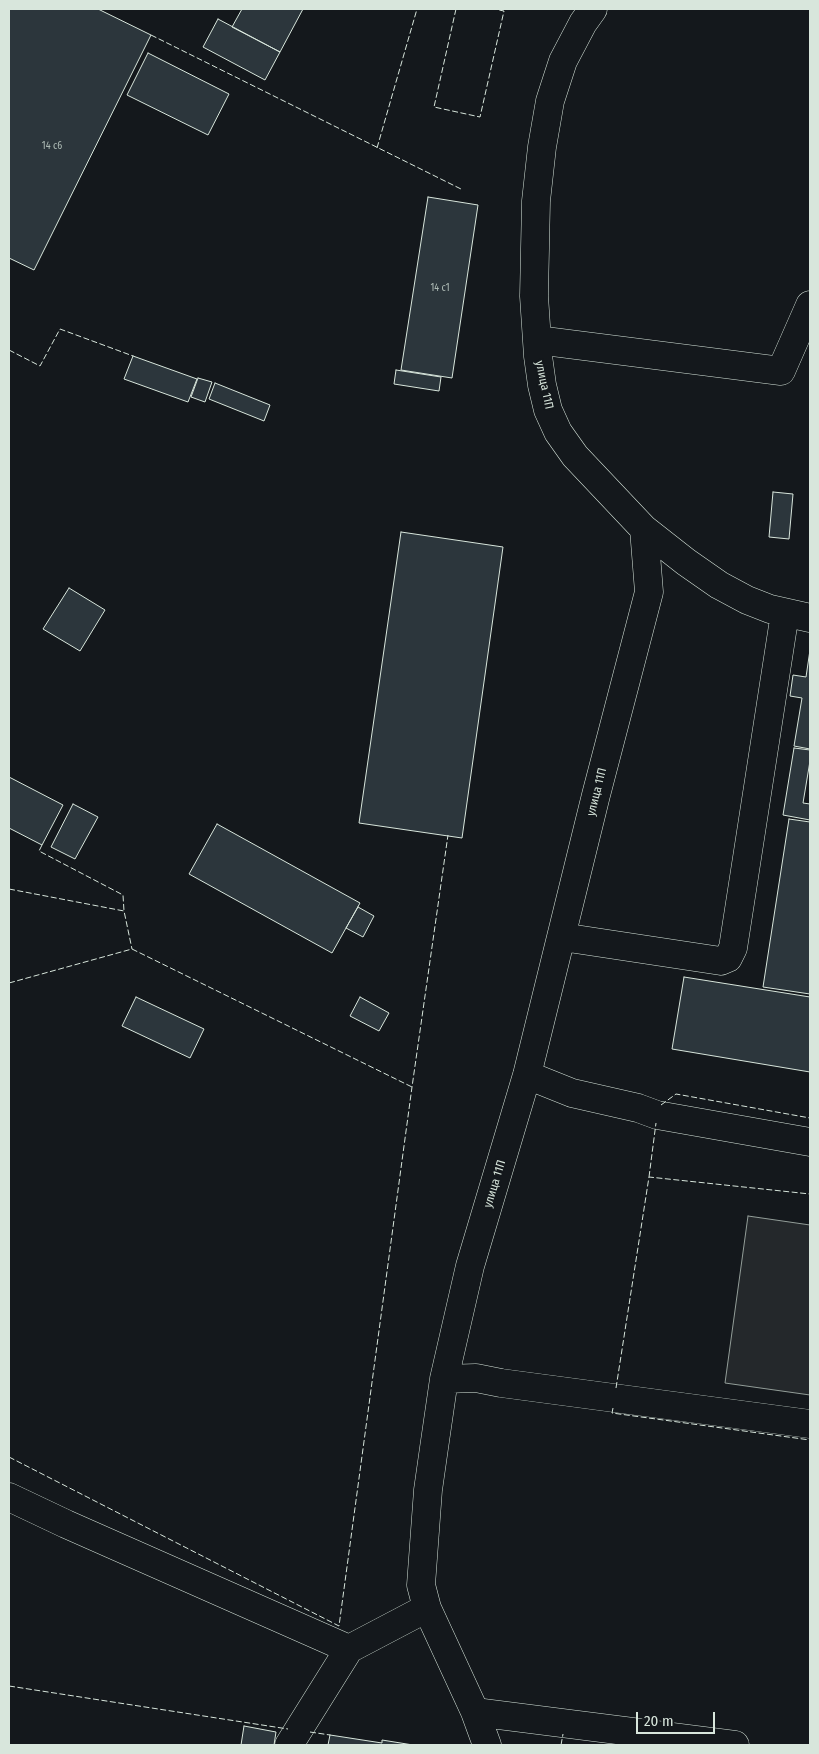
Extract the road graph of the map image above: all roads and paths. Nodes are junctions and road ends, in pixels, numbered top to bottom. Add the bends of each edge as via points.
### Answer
1 (593, 9) edge
2 (810, 305) edge
3 (537, 340) junction
4 (644, 529) junction
5 (798, 616) edge
6 (562, 937) junction
7 (527, 1075) junction
8 (810, 1142) edge
9 (444, 1379) junction
10 (810, 1424) edge
11 (9, 1497) edge
12 (427, 1608) junction
13 (350, 1649) junction
14 (475, 1712) junction
15 (289, 1745) edge
16 (487, 1745) edge
17 (735, 1745) edge

1 - 3 street, улица 11П via 563,61 550,101 542,147 536,201 534,296
2 - 3 street via 781,371
3 - 4 street, улица 11П via 542,385 558,432 575,456
4 - 5 street via 719,585 747,600
4 - 6 street, улица 11П via 649,592
5 - 6 street via 734,948 728,958 721,961
6 - 7 street, улица 11П
7 - 8 street via 572,1093 657,1115
7 - 9 street, улица 11П via 470,1266
9 - 10 street via 476,1378
9 - 12 street, улица 11П via 423,1544 421,1585
11 - 13 street
12 - 13 street
12 - 14 street, улица 11П
13 - 15 street
14 - 16 street, улица 11П
14 - 17 street

